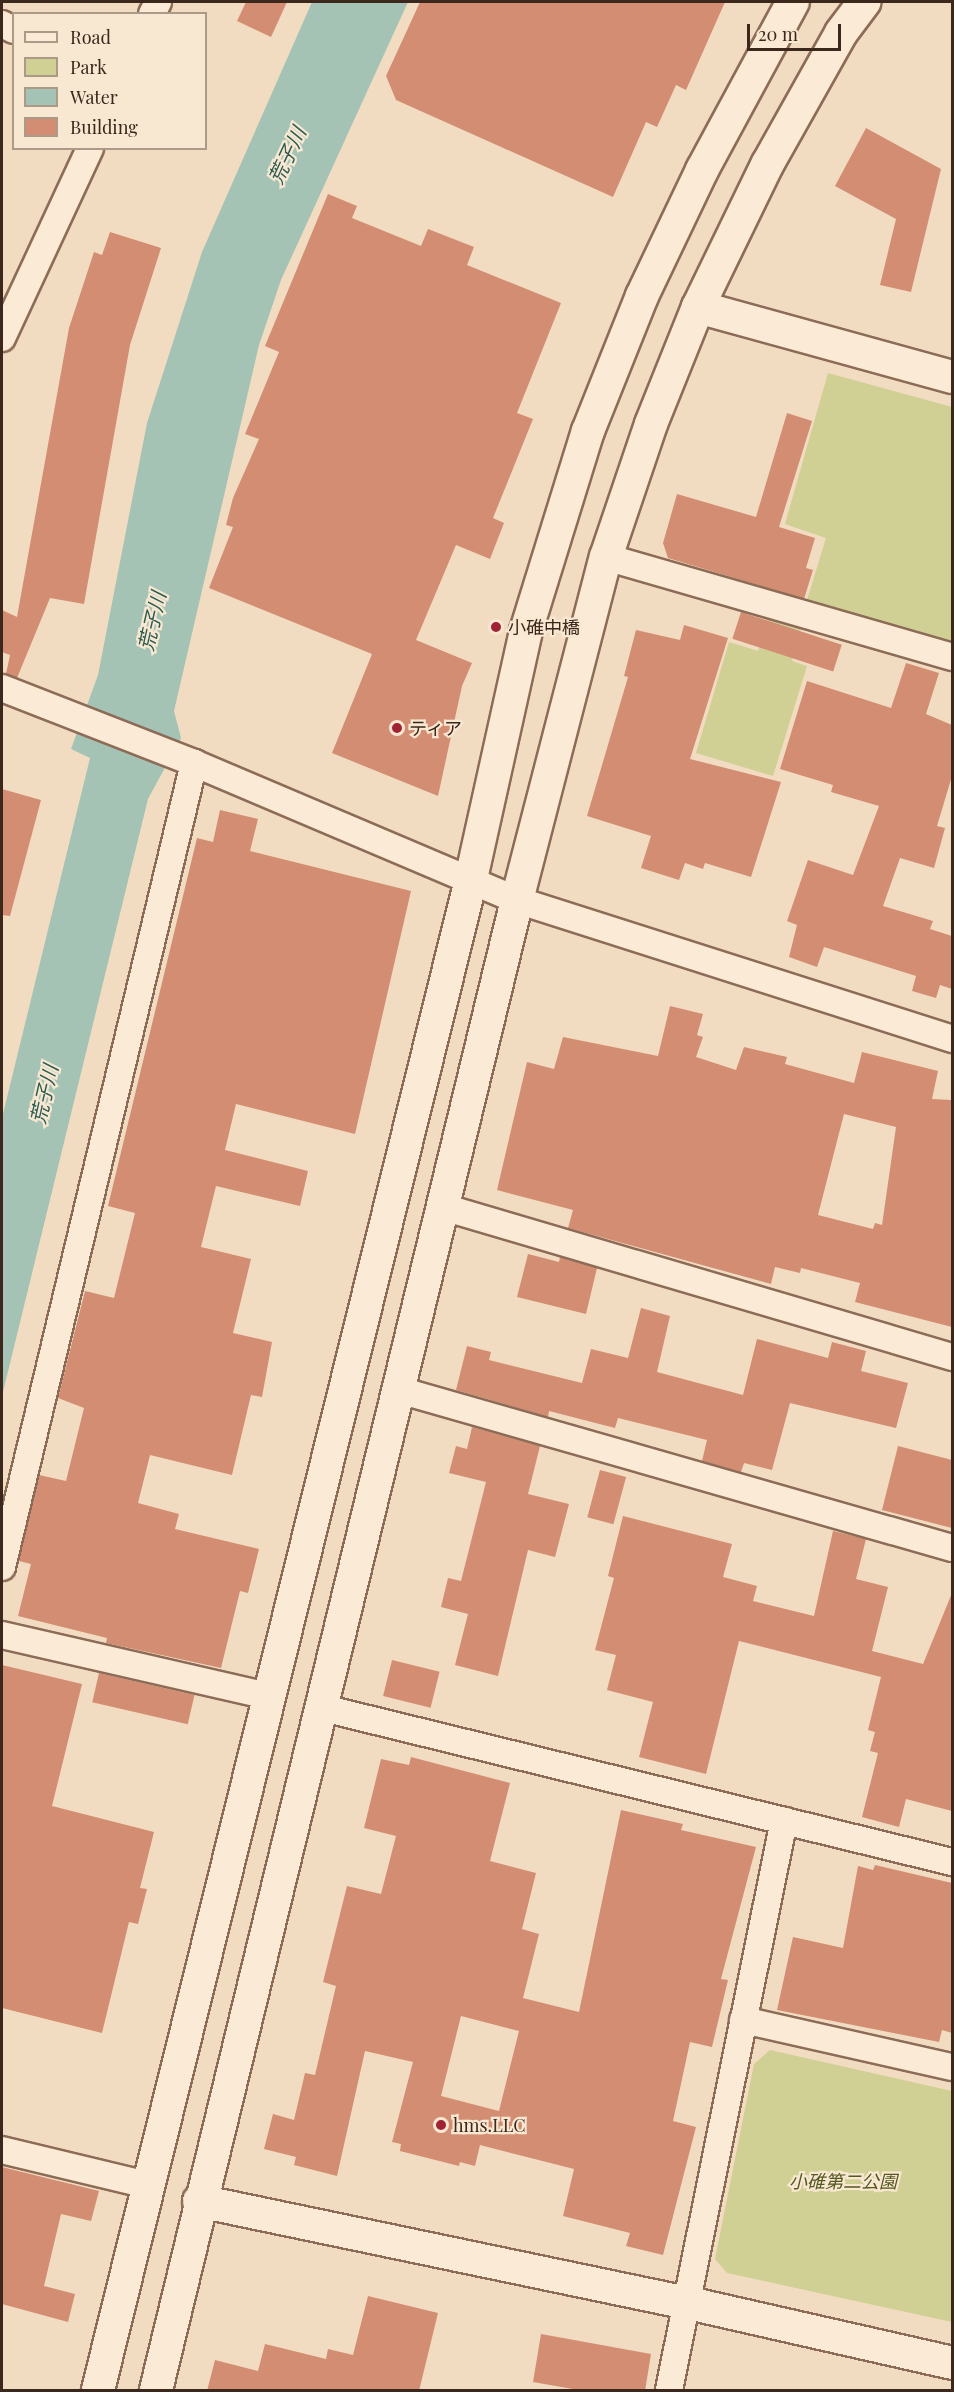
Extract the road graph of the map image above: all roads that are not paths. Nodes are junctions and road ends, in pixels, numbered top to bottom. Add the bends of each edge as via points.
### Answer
1 (793, 2) edge
2 (864, 2) edge
3 (89, 150) edge
4 (698, 307) junction
5 (2, 338) edge
6 (952, 377) edge
7 (606, 557) junction
8 (952, 657) edge
9 (2, 688) edge
10 (182, 759) junction
11 (471, 879) junction
12 (517, 900) junction
13 (952, 1039) edge
14 (443, 1207) junction
15 (952, 1357) edge
16 (399, 1390) junction
17 (952, 1548) edge
18 (2, 1567) edge
19 (2, 1635) edge
20 (269, 1696) junction
21 (323, 1708) junction
22 (784, 1820) junction
23 (952, 1862) edge
24 (743, 2020) junction
25 (952, 2067) edge
26 (2, 2150) edge
27 (148, 2185) junction
28 (199, 2201) junction
29 (684, 2302) junction
30 (952, 2363) edge
31 (98, 2391) edge
32 (156, 2391) edge
33 (669, 2391) edge

1 - 11 street via 702,170 657,264 588,431 526,631
2 - 4 street via 841,33 767,165
3 - 5 street
4 - 6 street
4 - 7 street via 651,424
7 - 8 street
7 - 12 street
9 - 10 street
10 - 11 street
10 - 18 street
11 - 12 street
11 - 20 street
12 - 13 street
12 - 14 street
14 - 15 street
14 - 16 street
16 - 17 street
16 - 21 street
19 - 20 street
20 - 27 street
21 - 22 street
21 - 28 street
22 - 23 street
22 - 24 street
24 - 25 street
24 - 29 street
26 - 27 street
27 - 31 street
28 - 29 street
28 - 32 street
29 - 30 street
29 - 33 street

